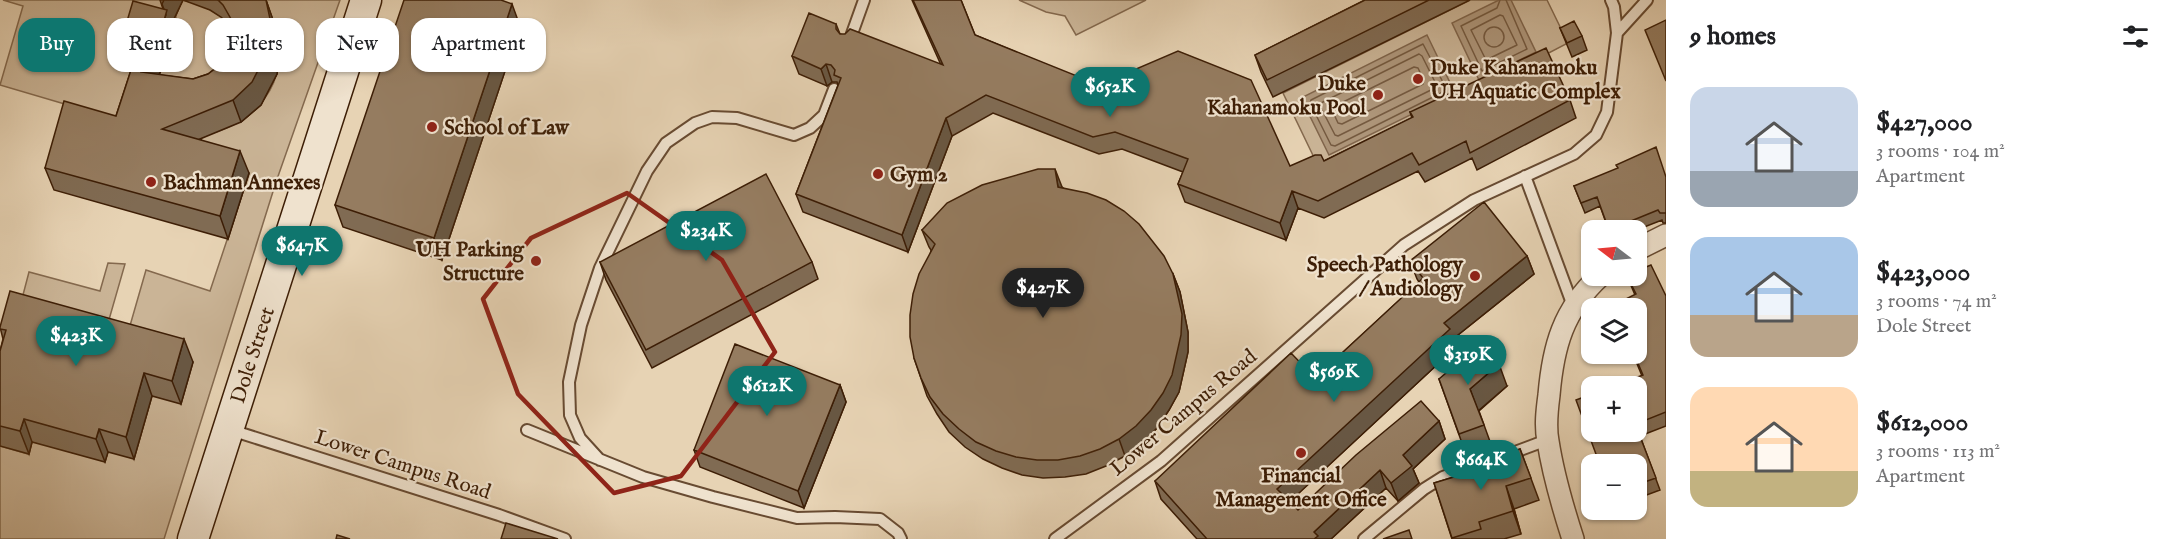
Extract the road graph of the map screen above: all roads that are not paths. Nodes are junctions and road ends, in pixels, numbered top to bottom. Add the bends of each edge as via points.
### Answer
1 (366, 0) edge
2 (864, 0) edge
3 (1611, 0) edge
4 (1647, 0) edge
5 (1617, 33) junction
6 (849, 44) edge
7 (834, 90) edge
8 (1525, 176) junction
9 (1665, 239) edge
10 (1647, 246) edge
11 (1591, 286) edge
12 (1573, 306) junction
13 (228, 429) junction
14 (527, 430) dead end
15 (1547, 440) junction
16 (600, 460) junction
17 (193, 539) edge
18 (566, 539) edge
19 (901, 539) edge
20 (1055, 539) edge
21 (1364, 539) edge
22 (1573, 539) edge

1 - 13 street, Dole Street
2 - 6 lane
3 - 5 lane, Lower Campus Road
4 - 5 lane
5 - 8 lane, Lower Campus Road via 1607,112 1596,135 1574,154
7 - 16 lane via 824,115 810,128 794,135 737,118 712,117 695,123 666,143 647,171 600,268 581,325 569,382 570,415 580,438
8 - 12 lane
8 - 20 lane, Lower Campus Road via 1474,200 1404,245 1161,461
9 - 10 street
11 - 12 street
12 - 15 street via 1552,367
13 - 17 street, Dole Street
13 - 18 lane, Lower Campus Road
14 - 16 lane
15 - 21 lane via 1443,477
15 - 22 street
16 - 19 lane via 643,477 797,518 880,519

